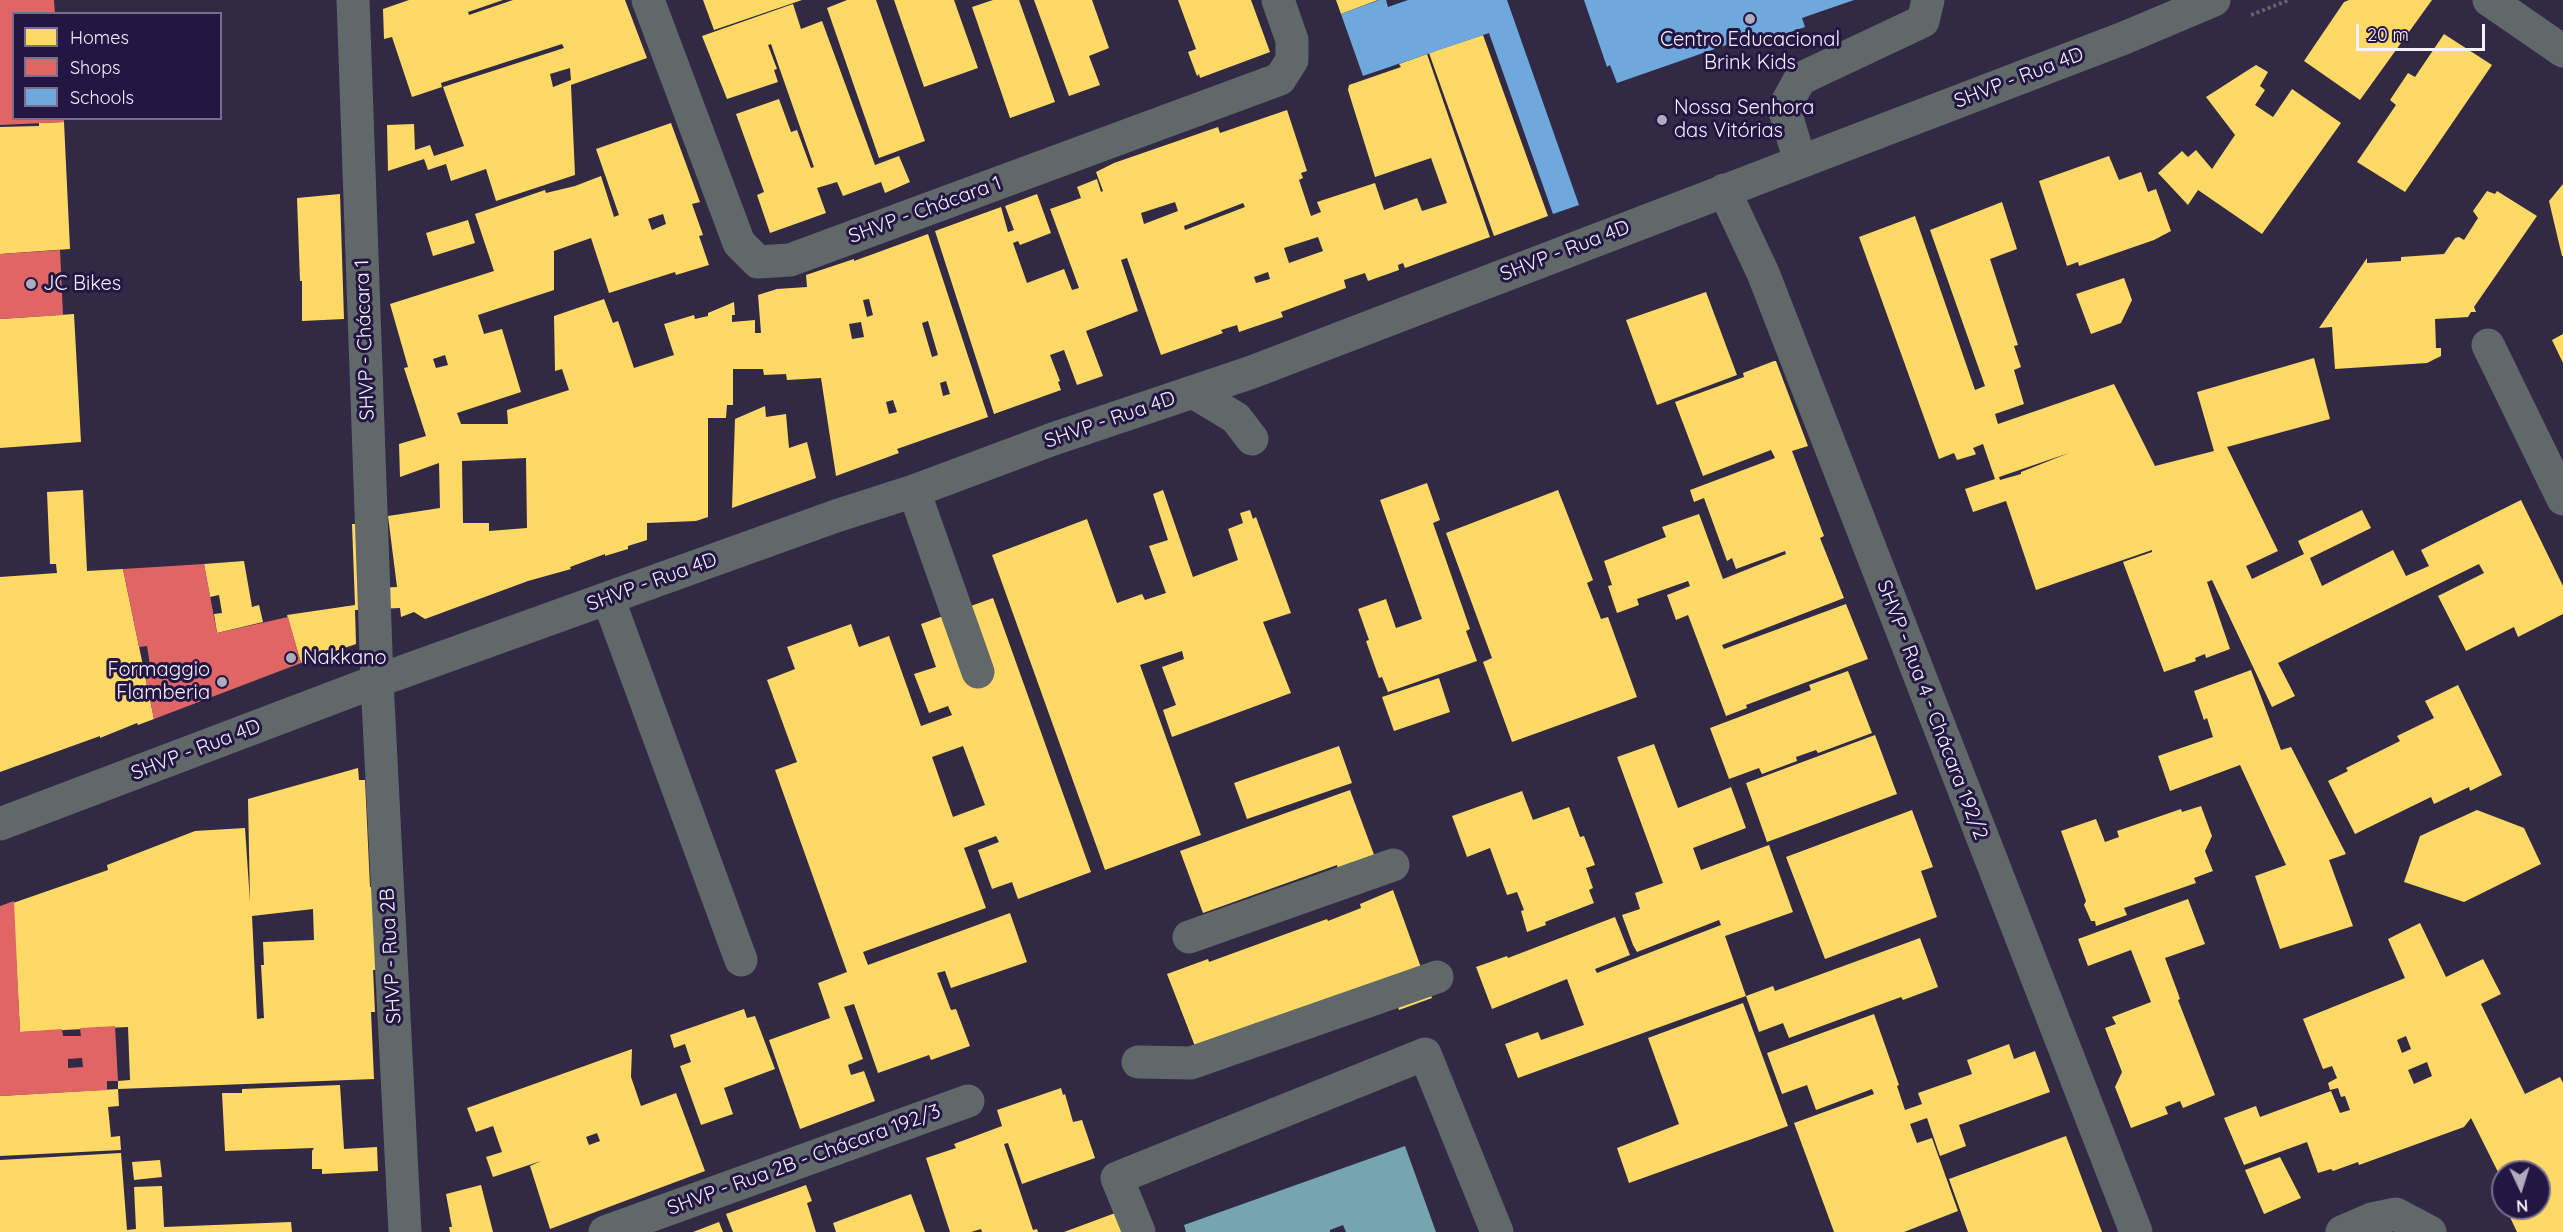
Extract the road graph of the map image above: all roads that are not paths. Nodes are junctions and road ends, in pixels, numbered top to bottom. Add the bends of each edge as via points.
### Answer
1 (353, 0) edge
2 (648, 0) edge
3 (1278, 0) edge
4 (1928, 0) edge
5 (2214, 0) edge
6 (2489, 0) edge
7 (2563, 51) edge
8 (1800, 161) junction
9 (1724, 190) junction
10 (2488, 345) dead end
11 (1252, 372) junction
12 (1193, 392) junction
13 (914, 491) junction
14 (2563, 499) edge
15 (608, 598) junction
16 (978, 672) dead end
17 (377, 681) junction
18 (0, 824) edge
19 (1394, 865) dead end
20 (1189, 937) dead end
21 (741, 960) dead end
22 (1437, 977) dead end
23 (1138, 1062) dead end
24 (968, 1101) dead end
25 (405, 1232) edge
26 (605, 1232) edge
27 (1139, 1232) edge
28 (1497, 1232) edge
29 (2136, 1232) edge
30 (2342, 1232) edge
31 (2430, 1232) edge

1 - 17 street, SHVP - Chácara 1
2 - 3 street, SHVP - Chácara 1 via 739,243 758,262 790,260 1280,79 1292,60 1292,40
4 - 8 street via 1923,21 1800,80 1784,108
5 - 8 street, SHVP - Rua 4D
6 - 7 street
8 - 9 street, SHVP - Rua 4D
9 - 11 street, SHVP - Rua 4D
9 - 29 street, SHVP - Rua 4 - Chácara 192/2 via 1762,273
10 - 14 street
11 - 12 street, SHVP - Rua 4D
11 - 12 street via 1246,413 1252,439 1236,418
12 - 13 street, SHVP - Rua 4D
13 - 15 street, SHVP - Rua 4D
13 - 16 street
15 - 17 street, SHVP - Rua 4D
15 - 21 street
17 - 18 street, SHVP - Rua 4D
17 - 25 street, SHVP - Rua 2B
19 - 20 street
22 - 23 street via 1191,1063
24 - 26 street, SHVP - Rua 2B - Chácara 192/3
27 - 28 street via 1118,1178 1425,1054
30 - 31 street via 2396,1214

